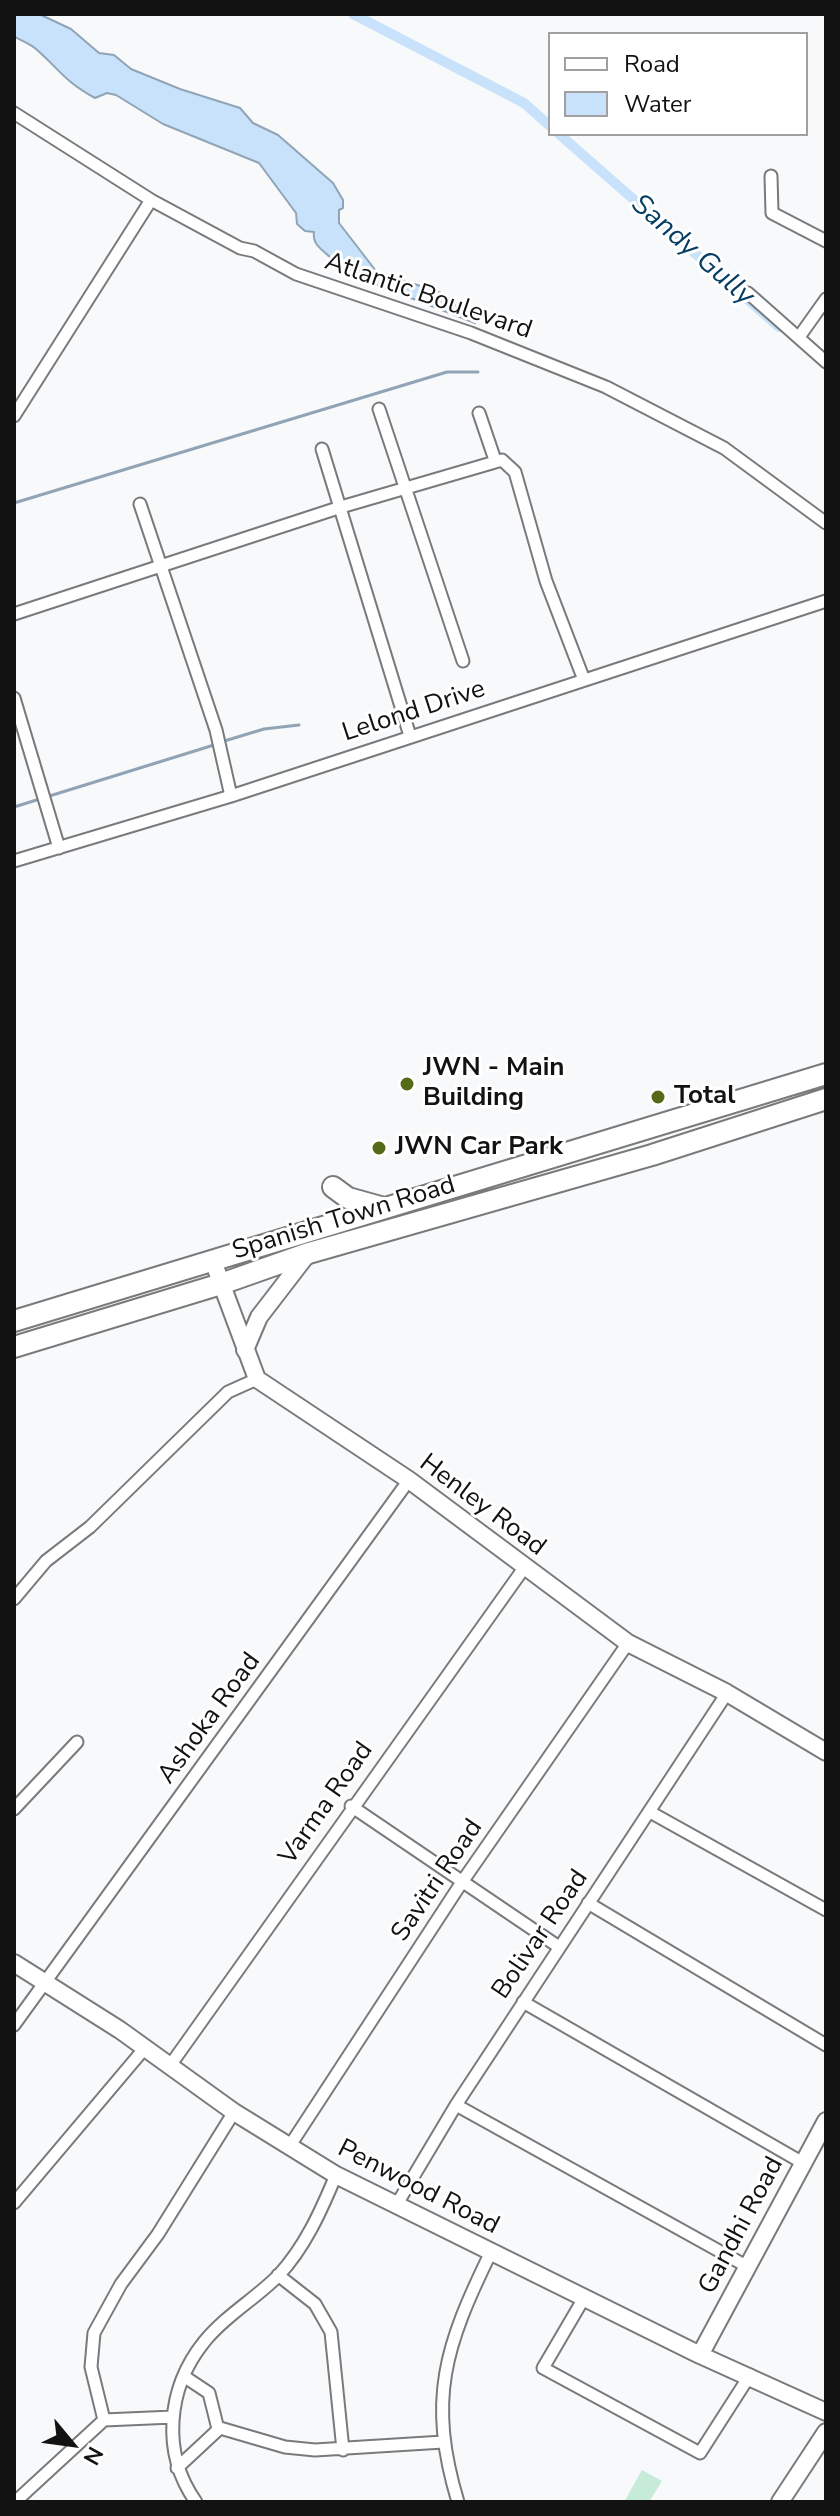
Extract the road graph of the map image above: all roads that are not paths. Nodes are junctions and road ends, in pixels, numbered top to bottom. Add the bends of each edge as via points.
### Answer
1 (14, 113) edge
2 (771, 176) dead end
3 (151, 200) junction
4 (826, 241) edge
5 (748, 293) dead end
6 (826, 299) edge
7 (799, 337) junction
8 (826, 362) edge
9 (379, 409) dead end
10 (479, 413) dead end
11 (14, 416) edge
12 (322, 449) dead end
13 (495, 460) junction
14 (408, 487) junction
15 (140, 504) dead end
16 (341, 507) junction
17 (826, 523) edge
18 (160, 565) junction
19 (826, 601) edge
20 (14, 614) edge
21 (463, 661) dead end
22 (584, 680) junction
23 (14, 698) edge
24 (410, 736) junction
25 (231, 796) junction
26 (59, 848) junction
27 (14, 861) edge
28 (826, 1074) edge
29 (826, 1099) edge
30 (643, 1131) junction
31 (652, 1155) junction
32 (333, 1187) dead end
33 (386, 1209) junction
34 (306, 1243) junction
35 (213, 1261) junction
36 (221, 1284) junction
37 (14, 1321) edge
38 (60, 1332) junction
39 (14, 1334) edge
40 (14, 1347) edge
41 (245, 1350) junction
42 (257, 1379) junction
43 (409, 1480) junction
44 (524, 1568) junction
45 (14, 1599) edge
46 (628, 1643) junction
47 (727, 1693) junction
48 (77, 1742) dead end
49 (826, 1752) edge
50 (351, 1806) junction
51 (14, 1809) edge
52 (650, 1812) junction
53 (462, 1882) junction
54 (588, 1903) junction
55 (826, 1910) edge
56 (559, 1947) junction
57 (14, 1963) edge
58 (47, 1983) junction
59 (523, 2002) junction
60 (14, 2025) edge
61 (826, 2045) edge
62 (144, 2049) junction
63 (169, 2067) junction
64 (456, 2105) junction
65 (234, 2112) junction
66 (826, 2121) edge
67 (289, 2147) junction
68 (803, 2163) junction
69 (336, 2175) junction
70 (14, 2203) edge
71 (397, 2204) junction
72 (491, 2252) junction
73 (748, 2267) junction
74 (278, 2275) junction
75 (584, 2298) junction
76 (700, 2355) junction
77 (750, 2375) junction
78 (185, 2377) junction
79 (826, 2412) edge
80 (173, 2417) junction
81 (104, 2420) junction
82 (218, 2429) junction
83 (826, 2432) edge
84 (443, 2442) junction
85 (343, 2450) junction
86 (177, 2468) junction
87 (15, 2502) edge
88 (196, 2502) edge
89 (458, 2502) edge
90 (780, 2502) edge

1 - 3 street, Atlantic Boulevard
2 - 4 street via 772,213
3 - 11 street
3 - 17 street, Atlantic Boulevard via 296,274 471,333 665,415 724,448
5 - 7 street
6 - 7 street
7 - 8 street
9 - 14 street
10 - 13 street
12 - 16 street
13 - 14 street
13 - 22 street via 510,464 515,472 546,581
14 - 16 street
14 - 21 street
15 - 18 street
16 - 18 street
16 - 24 street
18 - 20 street
18 - 25 street via 216,730
19 - 22 street, Lelond Drive
22 - 24 street, Lelond Drive
23 - 26 street
24 - 25 street, Lelond Drive
25 - 26 street, Lelond Drive
26 - 27 street, Lelond Drive
28 - 30 highway, Spanish Town Road
29 - 31 highway, Spanish Town Road
30 - 31 highway
30 - 33 highway, Spanish Town Road
31 - 34 highway, Spanish Town Road
32 - 33 highway via 348,1198
33 - 34 highway, Spanish Town Road
34 - 35 highway, Spanish Town Road
34 - 36 highway, Spanish Town Road
34 - 41 street
35 - 36 street
35 - 37 highway, Spanish Town Road
36 - 38 highway, Spanish Town Road
36 - 41 street
38 - 39 highway via 52,1326
38 - 40 highway, Spanish Town Road
41 - 42 street
42 - 43 street, Henley Road
42 - 45 street via 228,1392 90,1527 46,1561
43 - 44 street, Henley Road
43 - 58 street, Ashoka Road
44 - 46 street, Henley Road
44 - 50 street, Varma Road
46 - 47 street, Henley Road
46 - 53 street, Savitri Road
47 - 49 street, Henley Road
47 - 52 street, Bolivar Road
48 - 51 street
50 - 53 street
50 - 63 street, Varma Road
52 - 54 street, Bolivar Road
52 - 55 street
53 - 56 street
53 - 67 street, Savitri Road
54 - 56 street, Bolivar Road
54 - 61 street
56 - 59 street, Bolivar Road
57 - 58 street, Penwood Road
58 - 60 street, Ashoka Road
58 - 62 street, Penwood Road
59 - 64 street, Bolivar Road
59 - 68 street
62 - 63 street, Penwood Road
62 - 70 street
63 - 65 street, Penwood Road
64 - 71 street, Bolivar Road
64 - 73 street
65 - 67 street, Penwood Road
65 - 81 street via 94,2333 91,2367
66 - 68 street, Gandhi Road
67 - 69 street, Penwood Road
68 - 73 street, Gandhi Road
69 - 71 street, Penwood Road
69 - 74 street via 316,2222
71 - 72 street, Penwood Road
72 - 75 street, Penwood Road
72 - 84 street via 449,2347 442,2383
73 - 76 street, Gandhi Road
74 - 78 street via 206,2340
74 - 85 street via 315,2304 331,2332
75 - 76 street, Penwood Road
75 - 77 street via 543,2368 700,2453
76 - 77 street, Penwood Road
77 - 79 street, Penwood Road
78 - 80 street
78 - 82 street via 209,2393
80 - 81 street
80 - 86 street
81 - 87 street
82 - 85 street via 285,2447
82 - 86 street
83 - 90 street
84 - 85 street
84 - 89 street
86 - 88 street

